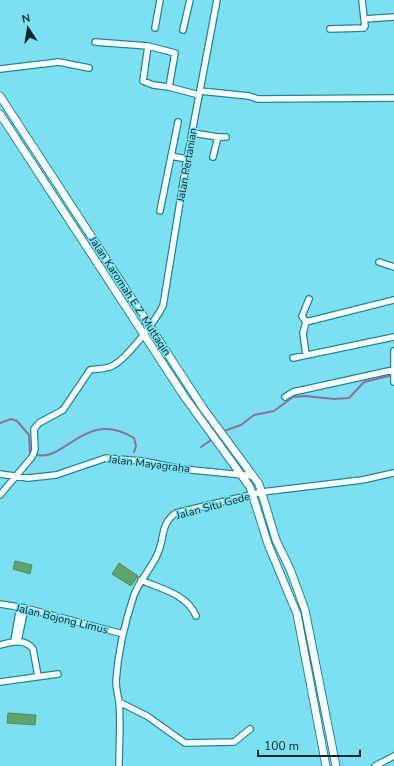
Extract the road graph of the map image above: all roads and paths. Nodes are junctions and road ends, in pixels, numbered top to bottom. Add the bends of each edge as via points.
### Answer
1 (160, 0) edge
2 (190, 0) edge
3 (217, 0) edge
4 (362, 0) edge
5 (394, 17) edge
6 (364, 19) junction
7 (155, 28) dead end
8 (330, 29) dead end
9 (183, 30) dead end
10 (95, 42) dead end
11 (148, 46) junction
12 (89, 68) dead end
13 (0, 69) edge
14 (169, 87) junction
15 (199, 93) junction
16 (0, 96) edge
17 (394, 98) edge
18 (0, 114) edge
19 (178, 122) dead end
20 (193, 133) junction
21 (218, 137) junction
22 (226, 137) dead end
23 (29, 141) junction
24 (21, 147) junction
25 (171, 156) junction
26 (213, 157) dead end
27 (188, 159) junction
28 (160, 211) dead end
29 (380, 262) dead end
30 (394, 267) edge
31 (309, 298) dead end
32 (394, 300) edge
33 (306, 322) junction
34 (149, 326) junction
35 (144, 333) junction
36 (394, 337) edge
37 (394, 351) edge
38 (306, 355) junction
39 (293, 358) dead end
40 (393, 371) junction
41 (394, 381) edge
42 (285, 397) dead end
43 (394, 473) edge
44 (0, 474) edge
45 (241, 475) junction
46 (16, 476) junction
47 (253, 476) junction
48 (262, 492) junction
49 (0, 495) edge
50 (253, 495) junction
51 (141, 580) junction
52 (0, 604) edge
53 (22, 608) junction
54 (196, 616) dead end
55 (123, 634) junction
56 (16, 641) junction
57 (0, 645) edge
58 (58, 674) dead end
59 (38, 676) junction
60 (0, 682) edge
61 (119, 702) junction
62 (250, 729) dead end
63 (394, 756) edge
64 (119, 766) edge
65 (326, 766) edge
66 (336, 766) edge
67 (375, 766) edge

1 - 7 street
2 - 9 street
3 - 15 street, Jalan Pertanian
4 - 6 street
5 - 6 street
6 - 8 street via 364,28
10 - 11 street
11 - 14 street via 143,81
11 - 14 street via 175,53
12 - 13 street via 58,62
14 - 15 street
15 - 17 street via 249,96 257,99
15 - 20 street, Jalan Pertanian
16 - 23 street, Jalan Karomah E.Z. Muttaqin
18 - 24 street, Jalan Karomah E.Z. Muttaqin
19 - 25 street
20 - 21 street
20 - 27 street, Jalan Pertanian
21 - 22 street
21 - 26 street
23 - 24 street
23 - 34 street, Jalan Karomah E.Z. Muttaqin
24 - 35 street, Jalan Karomah E.Z. Muttaqin
25 - 27 street
25 - 28 street
27 - 34 street, Jalan Pertanian via 167,292 163,306
29 - 30 street
31 - 33 street via 302,316
32 - 33 street
33 - 38 street via 302,333
34 - 35 street, Jalan Pertanian
34 - 47 street, Jalan Karomah E.Z. Muttaqin via 213,422
35 - 45 street, Jalan Karomah E.Z. Muttaqin via 205,426
35 - 46 street, Jalan Pertanian via 123,359 110,367 90,370 63,410 39,423 34,429 35,450 32,457
36 - 38 street
37 - 40 street
38 - 39 street
40 - 41 street
40 - 42 street via 293,392
43 - 48 street, Jalan Situ Gede via 362,480
44 - 46 street, Jalan Mayagraha
45 - 46 street, Jalan Mayagraha via 106,458 56,475 28,478
45 - 47 street, Jalan Mayagraha
45 - 50 street, Jalan Karomah E.Z. Muttaqin
46 - 49 street
47 - 48 street, Jalan Karomah E.Z. Muttaqin
48 - 50 street, Jalan Situ Gede
48 - 66 street, Jalan Karomah E.Z. Muttaqin via 276,540 290,569 304,610
50 - 51 street, Jalan Situ Gede via 176,513 169,518 165,524 164,540 158,555
50 - 65 street, Jalan Karomah E.Z. Muttaqin via 268,544 297,614
51 - 54 street via 181,597 188,602
51 - 55 street, Jalan Situ Gede
52 - 53 street, Jalan Bojong Limus
53 - 55 street, Jalan Bojong Limus
53 - 56 street
55 - 61 street, Jalan Situ Gede via 117,676
56 - 57 street
56 - 59 street via 33,649
58 - 59 street
59 - 60 street
61 - 62 street via 146,716 186,743 234,742
61 - 64 street, Jalan Situ Gede
63 - 67 street

